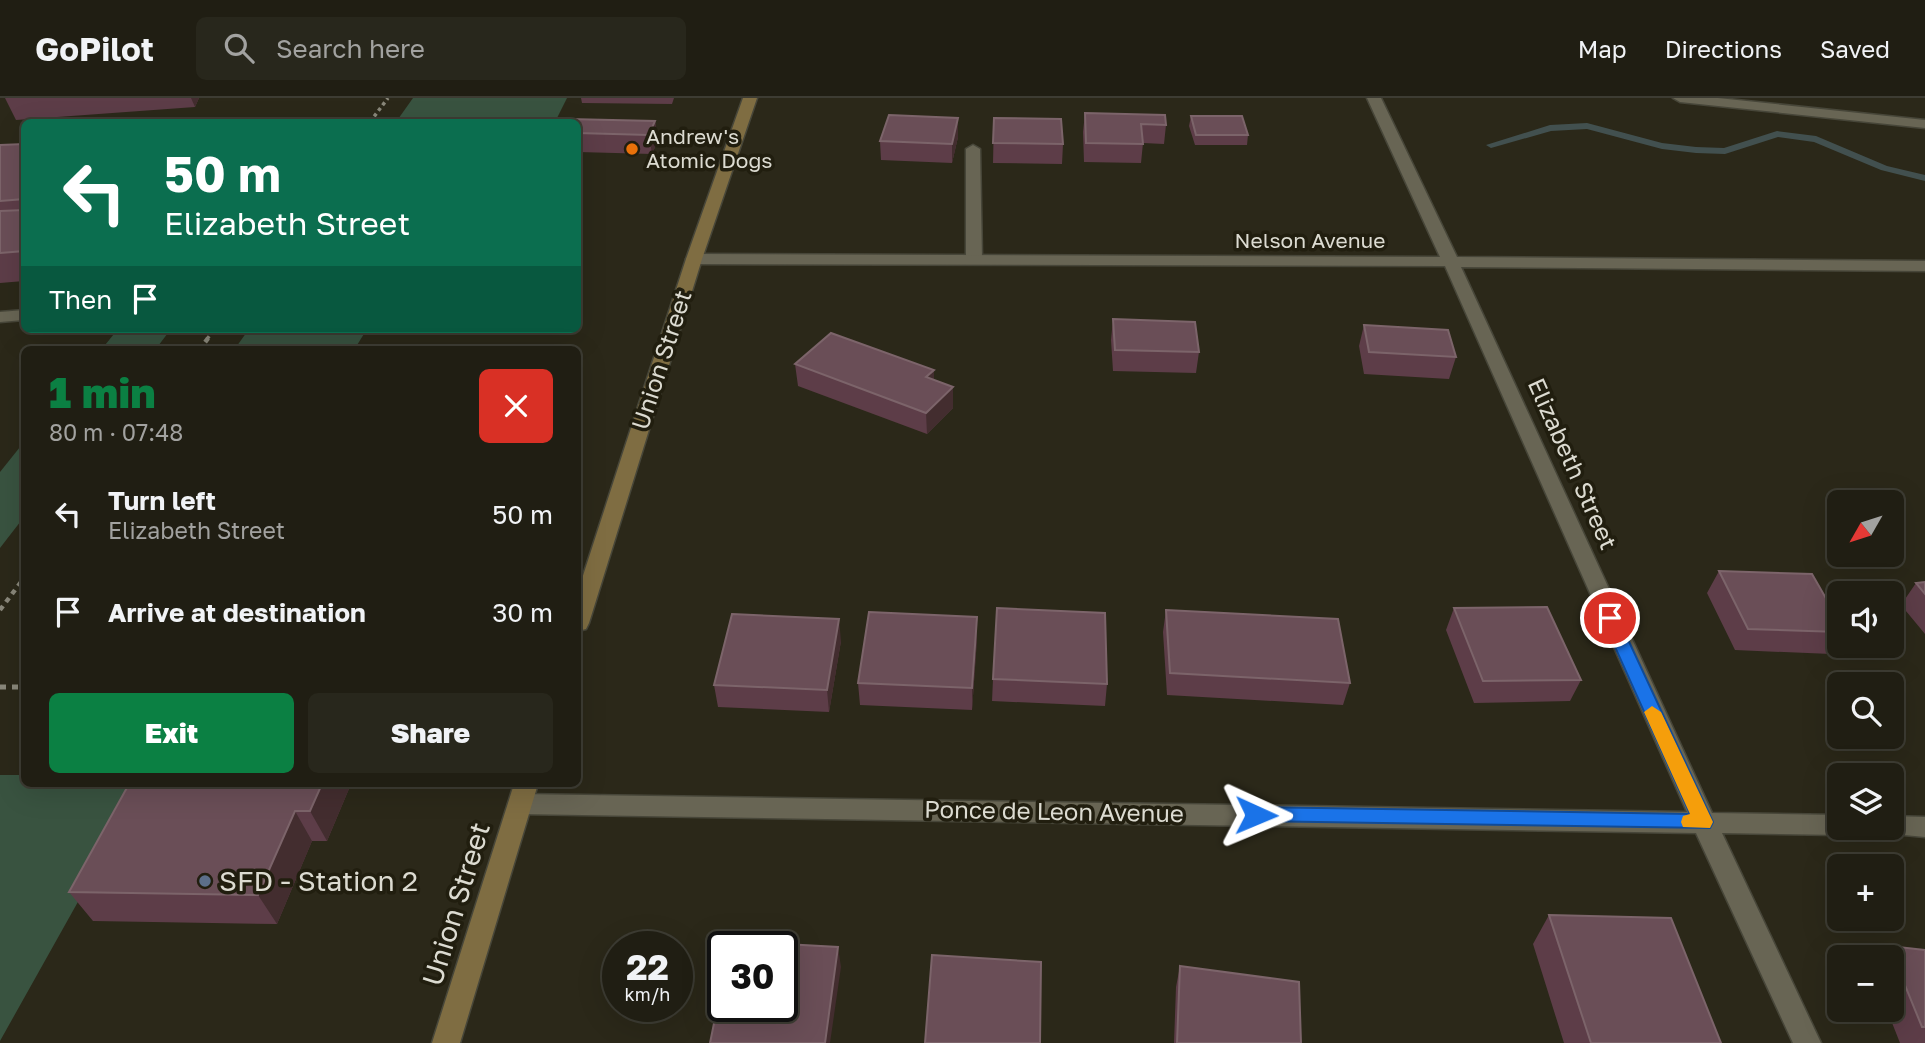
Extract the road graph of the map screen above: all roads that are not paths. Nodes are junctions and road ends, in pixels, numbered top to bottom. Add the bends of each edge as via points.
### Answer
1 (750, 98) edge
2 (1374, 98) edge
3 (1680, 98) edge
4 (1925, 124) edge
5 (973, 149) dead end
6 (974, 259) junction
7 (694, 260) junction
8 (1452, 262) junction
9 (1925, 266) edge
10 (21, 315) edge
11 (0, 317) edge
12 (581, 614) edge
13 (523, 794) edge
14 (1703, 822) junction
15 (1827, 825) edge
16 (1904, 826) edge
17 (1925, 827) edge
18 (446, 1043) edge
19 (1807, 1043) edge

1 - 7 main road, Union Street
2 - 8 street, Elizabeth Street
3 - 4 street
5 - 6 street
6 - 7 street, Nelson Avenue
6 - 8 street, Nelson Avenue
7 - 12 main road, Union Street
8 - 9 street, Nelson Avenue
8 - 14 street, Elizabeth Street
10 - 11 street
13 - 14 street, Ponce de Leon Avenue
13 - 18 main road, Union Street
14 - 15 street, Ponce de Leon Avenue
14 - 19 street, Elizabeth Street
16 - 17 street

